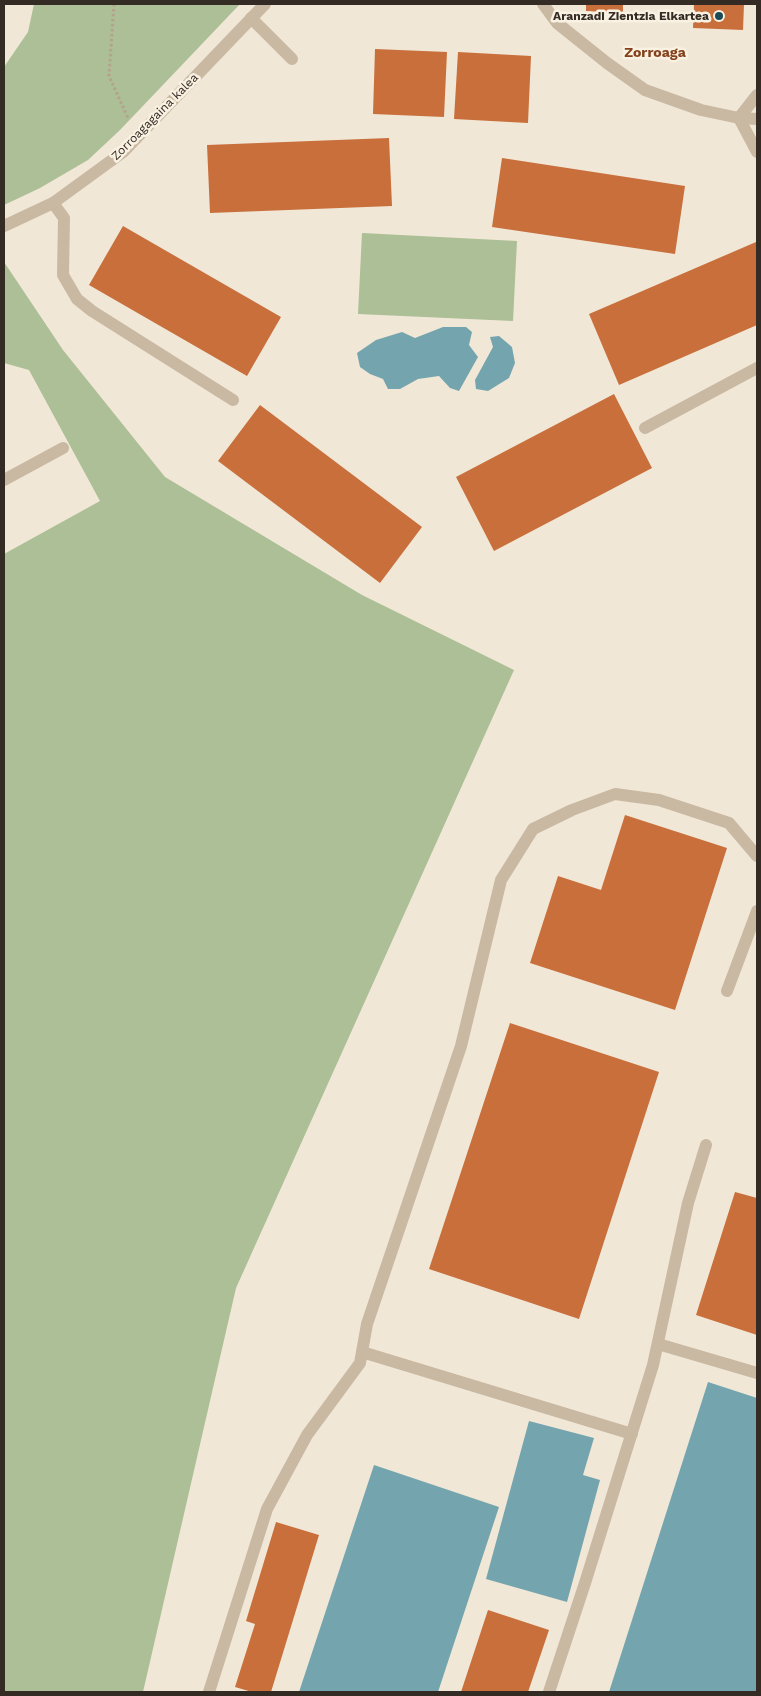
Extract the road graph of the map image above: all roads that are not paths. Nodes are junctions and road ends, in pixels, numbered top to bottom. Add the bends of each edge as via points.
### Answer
1 (265, 4) edge
2 (543, 4) edge
3 (251, 18) junction
4 (292, 59) dead end
5 (757, 95) edge
6 (739, 118) junction
7 (757, 119) edge
8 (757, 152) edge
9 (53, 203) junction
10 (4, 226) edge
11 (757, 368) edge
12 (233, 400) dead end
13 (644, 428) dead end
14 (63, 448) dead end
15 (4, 480) edge
16 (757, 856) edge
17 (757, 911) edge
18 (727, 991) dead end
19 (706, 1145) dead end
20 (658, 1344) junction
21 (362, 1352) junction
22 (757, 1373) edge
23 (632, 1434) junction
24 (209, 1692) edge
25 (549, 1692) edge

1 - 3 street, Zorroagagaina kalea
2 - 6 street via 557,23 645,90 701,110
3 - 4 street
3 - 9 street, Zorroagagaina kalea via 123,152
5 - 6 street
6 - 7 street
6 - 8 street
9 - 10 street, Zorroagagaina kalea
9 - 12 street via 64,218 63,275 77,299
11 - 13 street
14 - 15 street
16 - 21 street via 728,823 659,800 615,794 533,829 501,880 460,1046 368,1324
17 - 18 street
19 - 20 street via 688,1203
20 - 22 street
20 - 23 street
21 - 23 street
21 - 24 street via 360,1363 307,1434 267,1509
23 - 25 street

